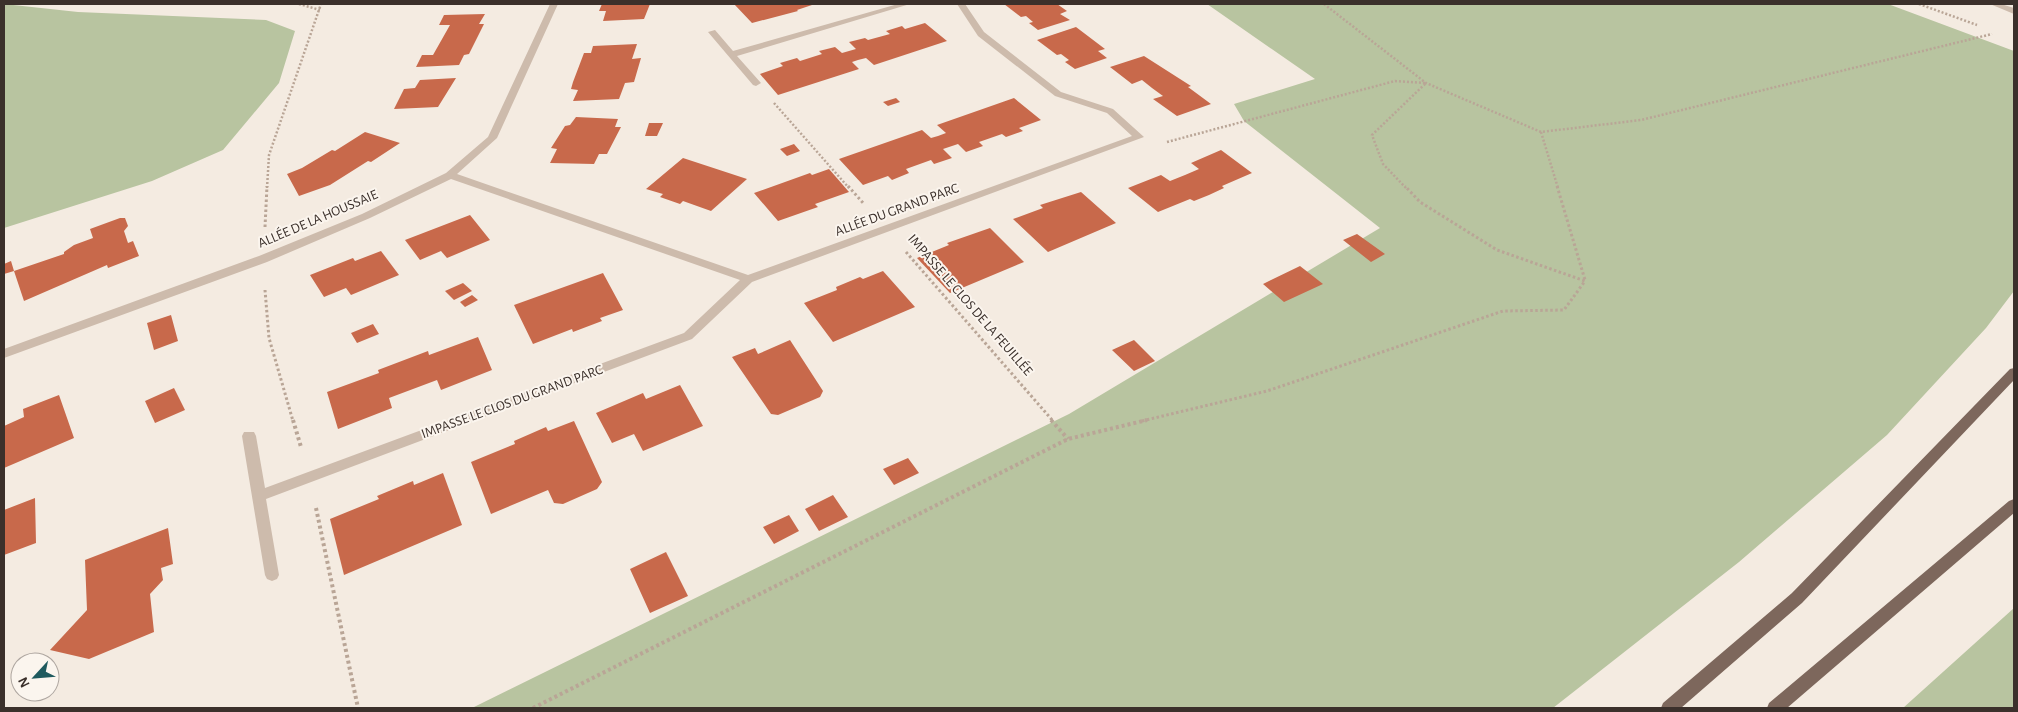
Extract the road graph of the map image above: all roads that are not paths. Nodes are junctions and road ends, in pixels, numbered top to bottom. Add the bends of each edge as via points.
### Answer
1 (554, 4) edge
2 (906, 4) edge
3 (961, 4) edge
4 (1994, 4) edge
5 (2014, 11) edge
6 (712, 32) dead end
7 (733, 54) junction
8 (756, 83) road end
9 (450, 175) junction
10 (748, 279) junction
11 (4, 354) edge
12 (2014, 372) edge
13 (249, 436) dead end
14 (259, 496) junction
15 (2014, 505) edge
16 (272, 575) dead end
17 (1669, 708) edge
18 (1775, 708) edge

1 - 9 street, ALLÉE DE LA HOUSSAIE via 492,138
2 - 7 street
3 - 10 street, ALLÉE DU GRAND PARC via 981,34 1058,94 1110,111 1139,137
4 - 5 street
6 - 7 street
7 - 8 street
9 - 10 street
9 - 11 street, ALLÉE DE LA HOUSSAIE via 366,216 263,259
10 - 14 street, IMPASSE LE CLOS DU GRAND PARC via 688,336
12 - 17 main road via 1797,598
13 - 14 street
14 - 16 street
15 - 18 main road

